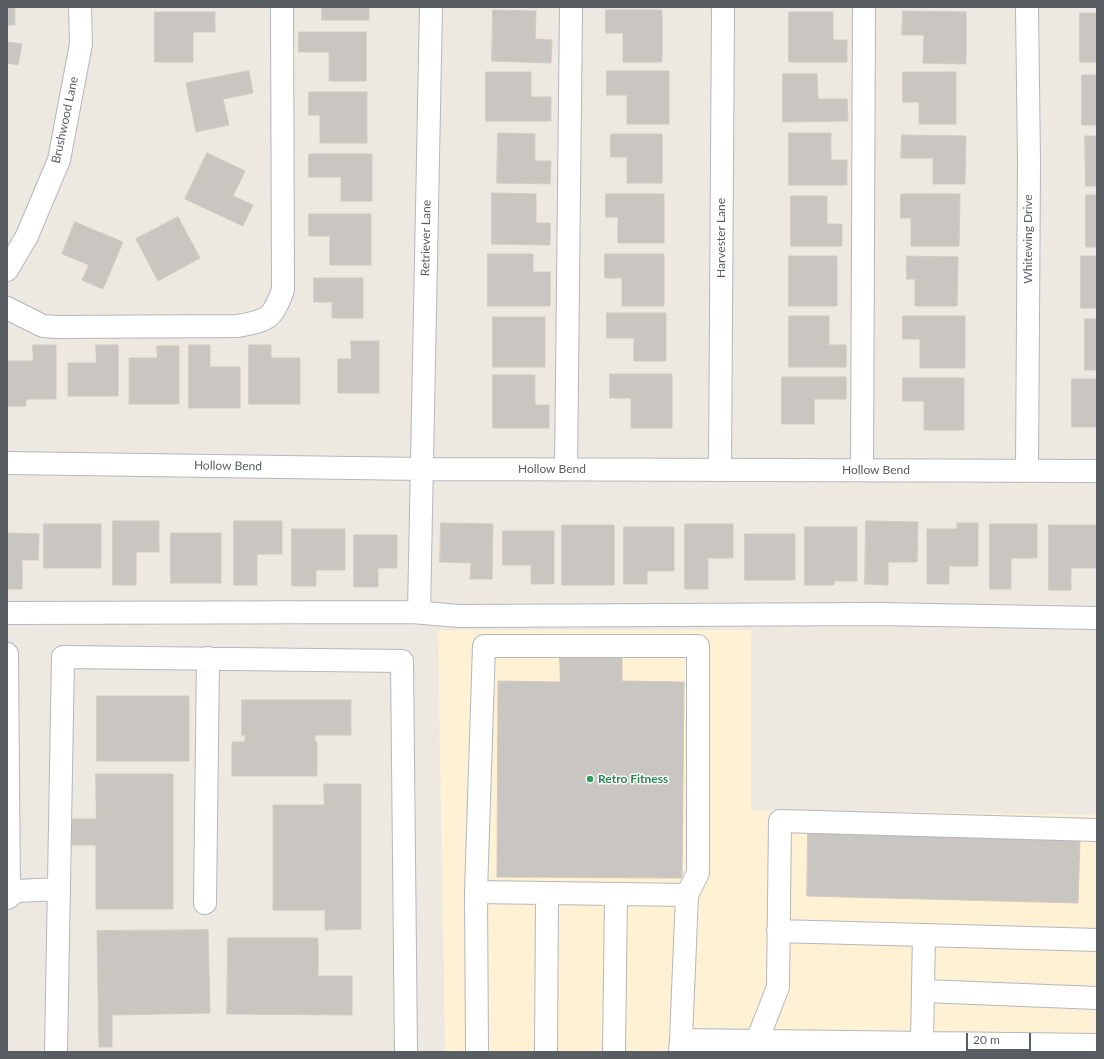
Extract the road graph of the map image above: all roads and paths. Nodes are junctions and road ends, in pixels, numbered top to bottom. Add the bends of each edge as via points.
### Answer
1 (80, 7) edge
2 (282, 7) edge
3 (430, 7) edge
4 (571, 7) edge
5 (723, 7) edge
6 (864, 7) edge
7 (1027, 7) edge
8 (7, 270) edge
9 (7, 308) edge
10 (7, 463) edge
11 (422, 469) junction
12 (566, 469) junction
13 (720, 469) junction
14 (862, 470) junction
15 (1027, 471) junction
16 (1097, 471) edge
17 (419, 612) junction
18 (7, 613) edge
19 (1097, 618) edge
20 (7, 654) edge
21 (208, 658) junction
22 (1097, 830) edge
23 (59, 889) junction
24 (476, 892) junction
25 (547, 893) junction
26 (616, 894) junction
27 (687, 895) junction
28 (8, 897) edge
29 (205, 903) dead end
30 (778, 931) junction
31 (924, 935) junction
32 (1097, 940) edge
33 (924, 991) junction
34 (1097, 998) edge
35 (922, 1042) junction
36 (1097, 1045) edge
37 (680, 1046) edge
38 (756, 1046) edge
39 (876, 1047) edge
40 (1012, 1048) edge
41 (56, 1052) edge
42 (406, 1052) edge
43 (477, 1052) edge
44 (546, 1052) edge
45 (614, 1052) edge

1 - 8 street, Brushwood Lane via 81,44 59,160 27,236
2 - 9 street via 283,290 277,306 264,321 238,326 43,326
3 - 11 street, Retriever Lane
4 - 12 street
5 - 13 street, Harvester Lane
6 - 14 street
7 - 15 street, Whitewing Drive
10 - 11 street, Hollow Bend
11 - 12 street, Hollow Bend
11 - 17 street, Retriever Lane
12 - 13 street, Hollow Bend
13 - 14 street, Hollow Bend
14 - 15 street, Hollow Bend
15 - 16 street, Hollow Bend
17 - 18 street
17 - 19 street via 459,616 877,614
20 - 28 street
21 - 23 street via 64,657
21 - 29 street
21 - 42 street via 402,660
22 - 30 street via 780,821
23 - 28 street via 17,891
23 - 41 street
24 - 25 street
24 - 27 street via 484,646 698,646 698,873
24 - 43 street
25 - 26 street
25 - 44 street
26 - 27 street
26 - 45 street
27 - 37 street
30 - 31 street
30 - 38 street via 778,987
31 - 32 street
31 - 33 street
33 - 34 street
33 - 35 street
35 - 39 street
35 - 40 street
36 - 40 street
37 - 38 street
38 - 39 street

